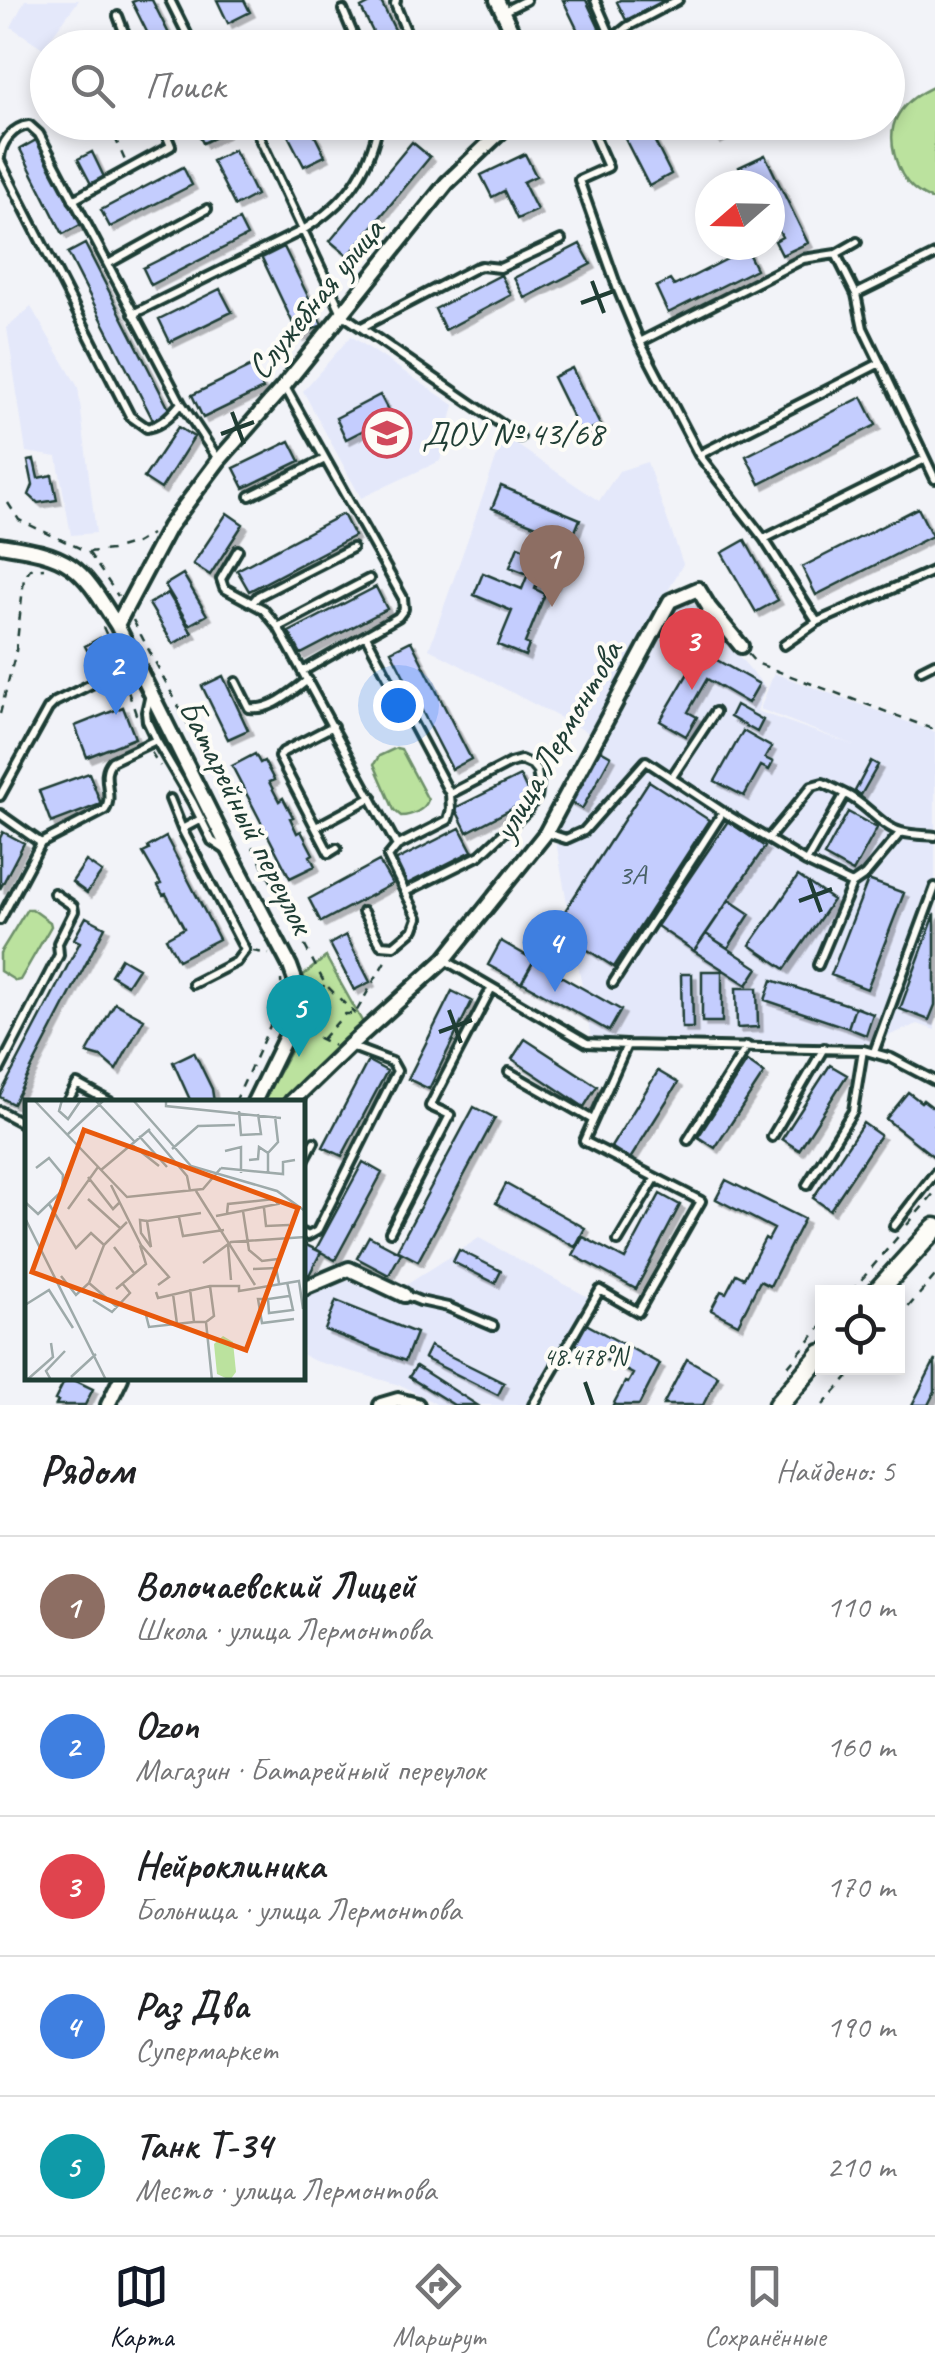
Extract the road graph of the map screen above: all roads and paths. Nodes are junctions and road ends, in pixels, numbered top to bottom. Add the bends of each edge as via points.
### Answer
1 (170, 0) edge
2 (396, 0) edge
3 (526, 0) edge
4 (596, 0) edge
5 (678, 0) edge
6 (500, 6) edge
7 (343, 10) dead end
8 (118, 16) dead end
9 (123, 30) edge
10 (185, 30) edge
11 (352, 30) edge
12 (405, 30) edge
13 (511, 30) edge
14 (608, 30) edge
15 (623, 30) edge
16 (30, 126) edge
17 (41, 140) edge
18 (116, 140) edge
19 (168, 140) edge
20 (260, 140) edge
21 (375, 140) edge
22 (491, 140) edge
23 (596, 140) edge
24 (0, 159) edge
25 (128, 170) junction
26 (74, 203) junction
27 (207, 209) dead end
28 (303, 230) junction
29 (561, 240) dead end
30 (857, 242) dead end
31 (836, 254) junction
32 (935, 255) edge
33 (107, 264) junction
34 (856, 294) junction
35 (133, 314) junction
36 (342, 315) junction
37 (362, 327) junction
38 (640, 342) junction
39 (880, 363) junction
40 (284, 386) junction
41 (182, 403) junction
42 (520, 437) dead end
43 (699, 455) junction
44 (926, 458) junction
45 (325, 459) junction
46 (219, 460) junction
47 (935, 479) edge
48 (250, 496) dead end
49 (8, 503) dead end
50 (159, 523) dead end
51 (764, 539) junction
52 (0, 544) edge
53 (352, 548) dead end
54 (238, 550) dead end
55 (88, 552) junction
56 (45, 568) dead end
57 (935, 570) edge
58 (370, 580) dead end
59 (252, 603) junction
60 (709, 607) junction
61 (126, 608) junction
62 (817, 622) junction
63 (110, 625) junction
64 (278, 626) junction
65 (366, 636) junction
66 (784, 645) dead end
67 (741, 646) joint
68 (683, 655) dead end
69 (935, 662) edge
70 (128, 666) junction
71 (920, 670) dead end
72 (303, 671) junction
73 (308, 680) junction
74 (236, 682) dead end
75 (150, 693) junction
76 (715, 712) dead end
77 (0, 714) edge
78 (333, 726) junction
79 (935, 730) edge
80 (156, 740) junction
81 (672, 777) junction
82 (450, 794) junction
83 (845, 794) junction
84 (0, 796) edge
85 (372, 797) junction
86 (170, 799) dead end
87 (724, 812) junction
88 (0, 814) edge
89 (201, 819) junction
90 (316, 827) junction
91 (182, 828) junction
92 (546, 832) junction
93 (902, 832) junction
94 (935, 836) edge
95 (768, 839) junction
96 (40, 843) junction
97 (397, 846) junction
98 (337, 848) dead end
99 (230, 852) junction
100 (806, 862) junction
101 (852, 884) junction
102 (935, 887) edge
103 (405, 892) junction
104 (54, 893) dead end
105 (363, 912) dead end
106 (0, 920) edge
107 (394, 946) junction
108 (245, 950) junction
109 (269, 950) dead end
110 (444, 960) junction
111 (818, 965) dead end
112 (281, 978) dead end
113 (613, 983) dead end
114 (194, 984) dead end
115 (325, 984) junction
116 (491, 989) junction
117 (355, 1014) junction
118 (322, 1040) junction
119 (627, 1046) junction
120 (747, 1046) junction
121 (824, 1048) junction
122 (346, 1049) junction
123 (863, 1050) junction
124 (874, 1052) junction
125 (0, 1069) edge
126 (508, 1072) dead end
127 (935, 1081) edge
128 (68, 1100) edge
129 (106, 1100) edge
130 (236, 1100) edge
131 (255, 1100) edge
132 (292, 1100) edge
133 (0, 1111) edge
134 (593, 1120) junction
135 (25, 1124) edge
136 (772, 1137) dead end
137 (688, 1140) dead end
138 (314, 1142) dead end
139 (305, 1158) edge
140 (935, 1173) edge
141 (655, 1179) junction
142 (807, 1185) dead end
143 (935, 1192) edge
144 (894, 1226) dead end
145 (935, 1228) edge
146 (390, 1232) dead end
147 (305, 1234) edge
148 (618, 1242) dead end
149 (935, 1276) edge
150 (856, 1285) edge
151 (884, 1285) edge
152 (305, 1288) edge
153 (404, 1294) joint
154 (905, 1312) edge
155 (493, 1326) dead end
156 (815, 1334) edge
157 (815, 1362) edge
158 (788, 1366) dead end
159 (850, 1375) edge
160 (120, 1380) edge
161 (108, 1405) edge
162 (380, 1405) edge
163 (417, 1405) edge
164 (533, 1405) edge
165 (778, 1405) edge
166 (824, 1405) edge

1 - 10 lane
2 - 12 lane
3 - 6 lane
4 - 14 lane
5 - 15 lane
6 - 13 street
7 - 11 lane
8 - 9 lane
16 - 24 lane via 5,140
17 - 26 lane
18 - 25 path
19 - 25 lane via 171,146
20 - 28 lane
21 - 28 lane via 347,195
22 - 36 street, Служебная улица via 447,183
23 - 38 lane via 608,167 579,180
24 - 41 lane via 130,416 147,428 156,426
25 - 26 lane
26 - 33 lane
27 - 33 lane
28 - 35 lane
28 - 36 lane
29 - 37 lane via 500,268 475,268
30 - 31 lane
31 - 34 lane
31 - 38 lane via 803,259
32 - 34 lane
33 - 35 lane
34 - 39 lane
35 - 41 lane
36 - 37 lane
36 - 40 street, Служебная улица
37 - 42 lane
38 - 43 lane
39 - 43 lane
39 - 44 lane
40 - 45 lane
40 - 46 street, Служебная улица
41 - 46 lane
43 - 51 lane
44 - 47 lane
44 - 51 lane
45 - 48 lane
45 - 65 lane via 403,598 398,617
46 - 61 street, Служебная улица via 168,527
49 - 55 path via 19,520
50 - 55 path via 136,543
51 - 62 lane
52 - 63 street, Батарейный переулок via 72,567 95,592
53 - 59 lane
54 - 59 lane via 221,578 224,588
55 - 61 path
56 - 77 path via 30,569 24,578
57 - 62 lane
58 - 64 lane
59 - 64 lane
60 - 67 street
60 - 68 lane
60 - 92 street, улица Лермонтова via 698,590 670,600
61 - 63 street, Служебная улица
61 - 115 path
62 - 66 lane
63 - 70 street, Батарейный переулок
63 - 70 path
64 - 72 lane
65 - 72 lane
65 - 82 lane
67 - 79 path via 756,663
69 - 71 lane
70 - 75 street, Батарейный переулок
70 - 84 lane via 48,709
72 - 73 lane
73 - 74 lane via 256,710 248,708
73 - 78 lane
75 - 80 lane via 147,721
75 - 99 street, Батарейный переулок
76 - 81 lane
78 - 85 lane
78 - 90 lane via 279,757
80 - 89 lane
80 - 96 lane via 108,766 105,810
81 - 87 lane
81 - 92 lane via 644,762 584,831 566,839
82 - 97 lane via 448,820
82 - 103 lane via 521,760 537,771 536,797 480,854
83 - 93 lane
83 - 95 lane via 823,783 812,786
83 - 100 lane
85 - 90 lane
85 - 97 lane
86 - 91 lane
87 - 95 lane
87 - 113 lane
88 - 96 lane
89 - 91 lane
89 - 99 lane via 212,841
90 - 98 lane via 329,852
91 - 108 lane
92 - 110 street, улица Лермонтова
93 - 94 lane
93 - 101 lane
95 - 100 lane
96 - 106 lane
97 - 103 lane via 388,857
99 - 131 street, Батарейный переулок via 298,988 298,1010
100 - 101 lane
101 - 111 lane
102 - 124 lane
103 - 107 lane via 418,918
104 - 125 lane via 74,911 58,943 60,955
105 - 107 lane via 382,945
107 - 117 path
108 - 109 path
108 - 114 lane
110 - 116 lane
110 - 122 street, улица Лермонтова
112 - 130 path via 282,997
115 - 117 path
115 - 118 path via 305,1031
116 - 119 lane via 587,1043
116 - 146 lane via 430,1106 450,1115
117 - 118 path via 345,1014
118 - 122 path
119 - 120 lane
119 - 134 lane
120 - 121 lane
120 - 137 lane
121 - 123 lane
121 - 136 lane
122 - 132 street, улица Лермонтова
122 - 147 lane via 392,1062 397,1071 317,1231
123 - 124 lane
123 - 142 lane via 853,1111
124 - 127 lane
126 - 134 lane
128 - 129 lane via 77,1084
133 - 135 lane
134 - 141 lane via 584,1141
138 - 139 lane
140 - 144 lane
141 - 148 lane
141 - 164 lane via 701,1201 638,1312 600,1290
143 - 150 path
145 - 151 main road
149 - 154 path
152 - 153 street via 349,1269
153 - 155 lane
156 - 158 path
157 - 165 main road
159 - 166 path
160 - 161 street
162 - 163 street

